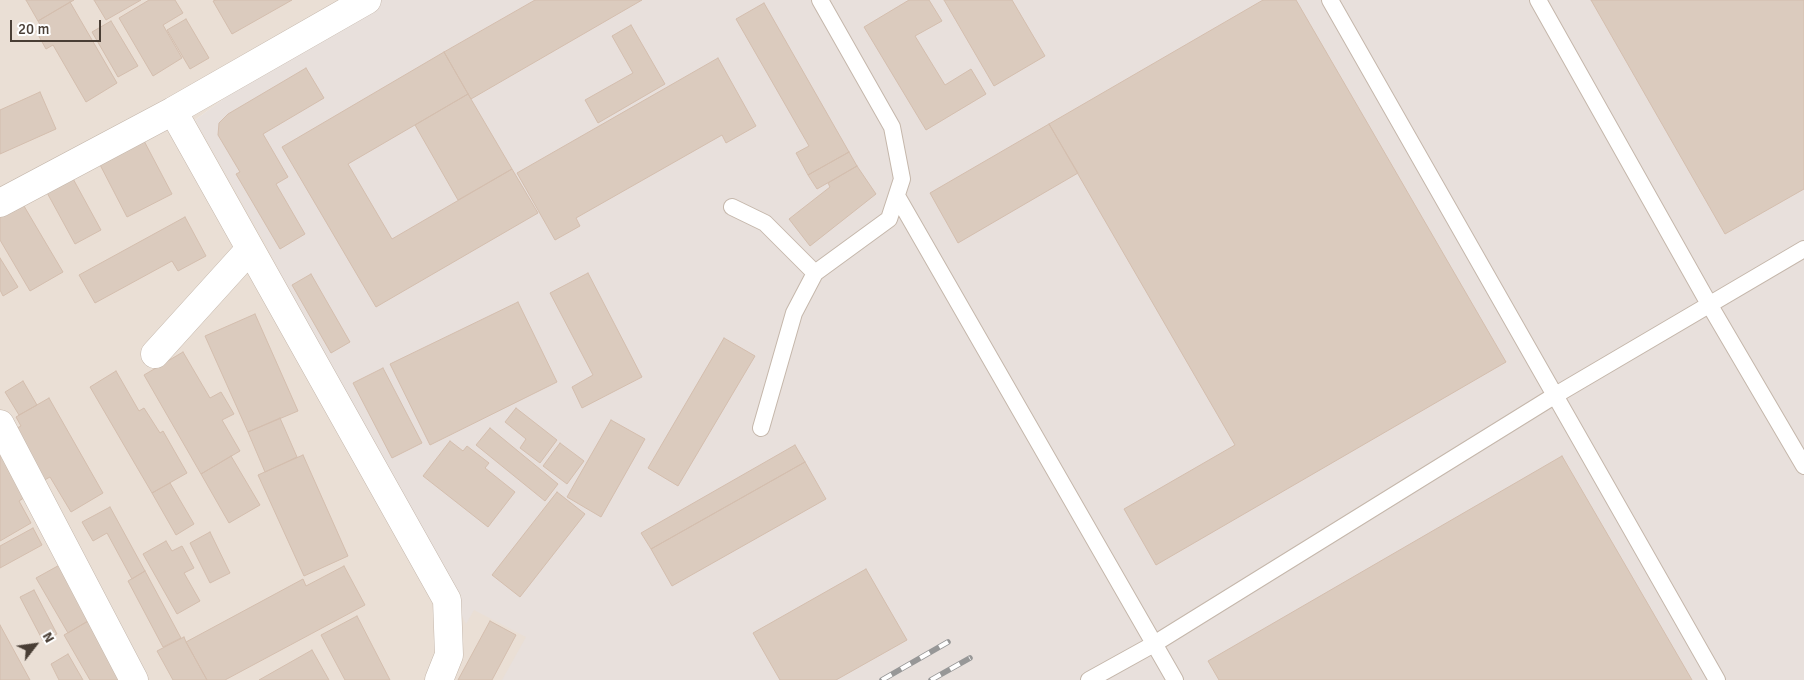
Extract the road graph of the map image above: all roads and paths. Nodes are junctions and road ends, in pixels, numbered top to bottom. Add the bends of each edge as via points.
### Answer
1 (367, 0) edge
2 (820, 0) edge
3 (1330, 0) edge
4 (1538, 0) edge
5 (173, 111) junction
6 (897, 196) junction
7 (0, 203) edge
8 (732, 207) dead end
9 (1804, 249) edge
10 (250, 250) junction
11 (814, 273) junction
12 (1709, 304) junction
13 (155, 354) dead end
14 (1554, 396) junction
15 (0, 424) edge
16 (761, 428) dead end
17 (1804, 466) edge
18 (1154, 644) junction
19 (134, 680) edge
20 (439, 680) edge
21 (1089, 680) edge
22 (1176, 680) edge
23 (1717, 680) edge

1 - 5 street
2 - 6 lane via 892,127 902,178
3 - 14 lane
4 - 12 lane
5 - 7 street
5 - 10 street
6 - 11 lane via 890,219
6 - 18 lane
8 - 11 lane via 765,224
9 - 12 lane
10 - 13 street
10 - 20 street via 447,600 449,655
11 - 16 lane via 794,313
12 - 14 lane
12 - 17 lane
14 - 18 lane
14 - 23 lane
15 - 19 street
18 - 21 lane
18 - 22 lane

